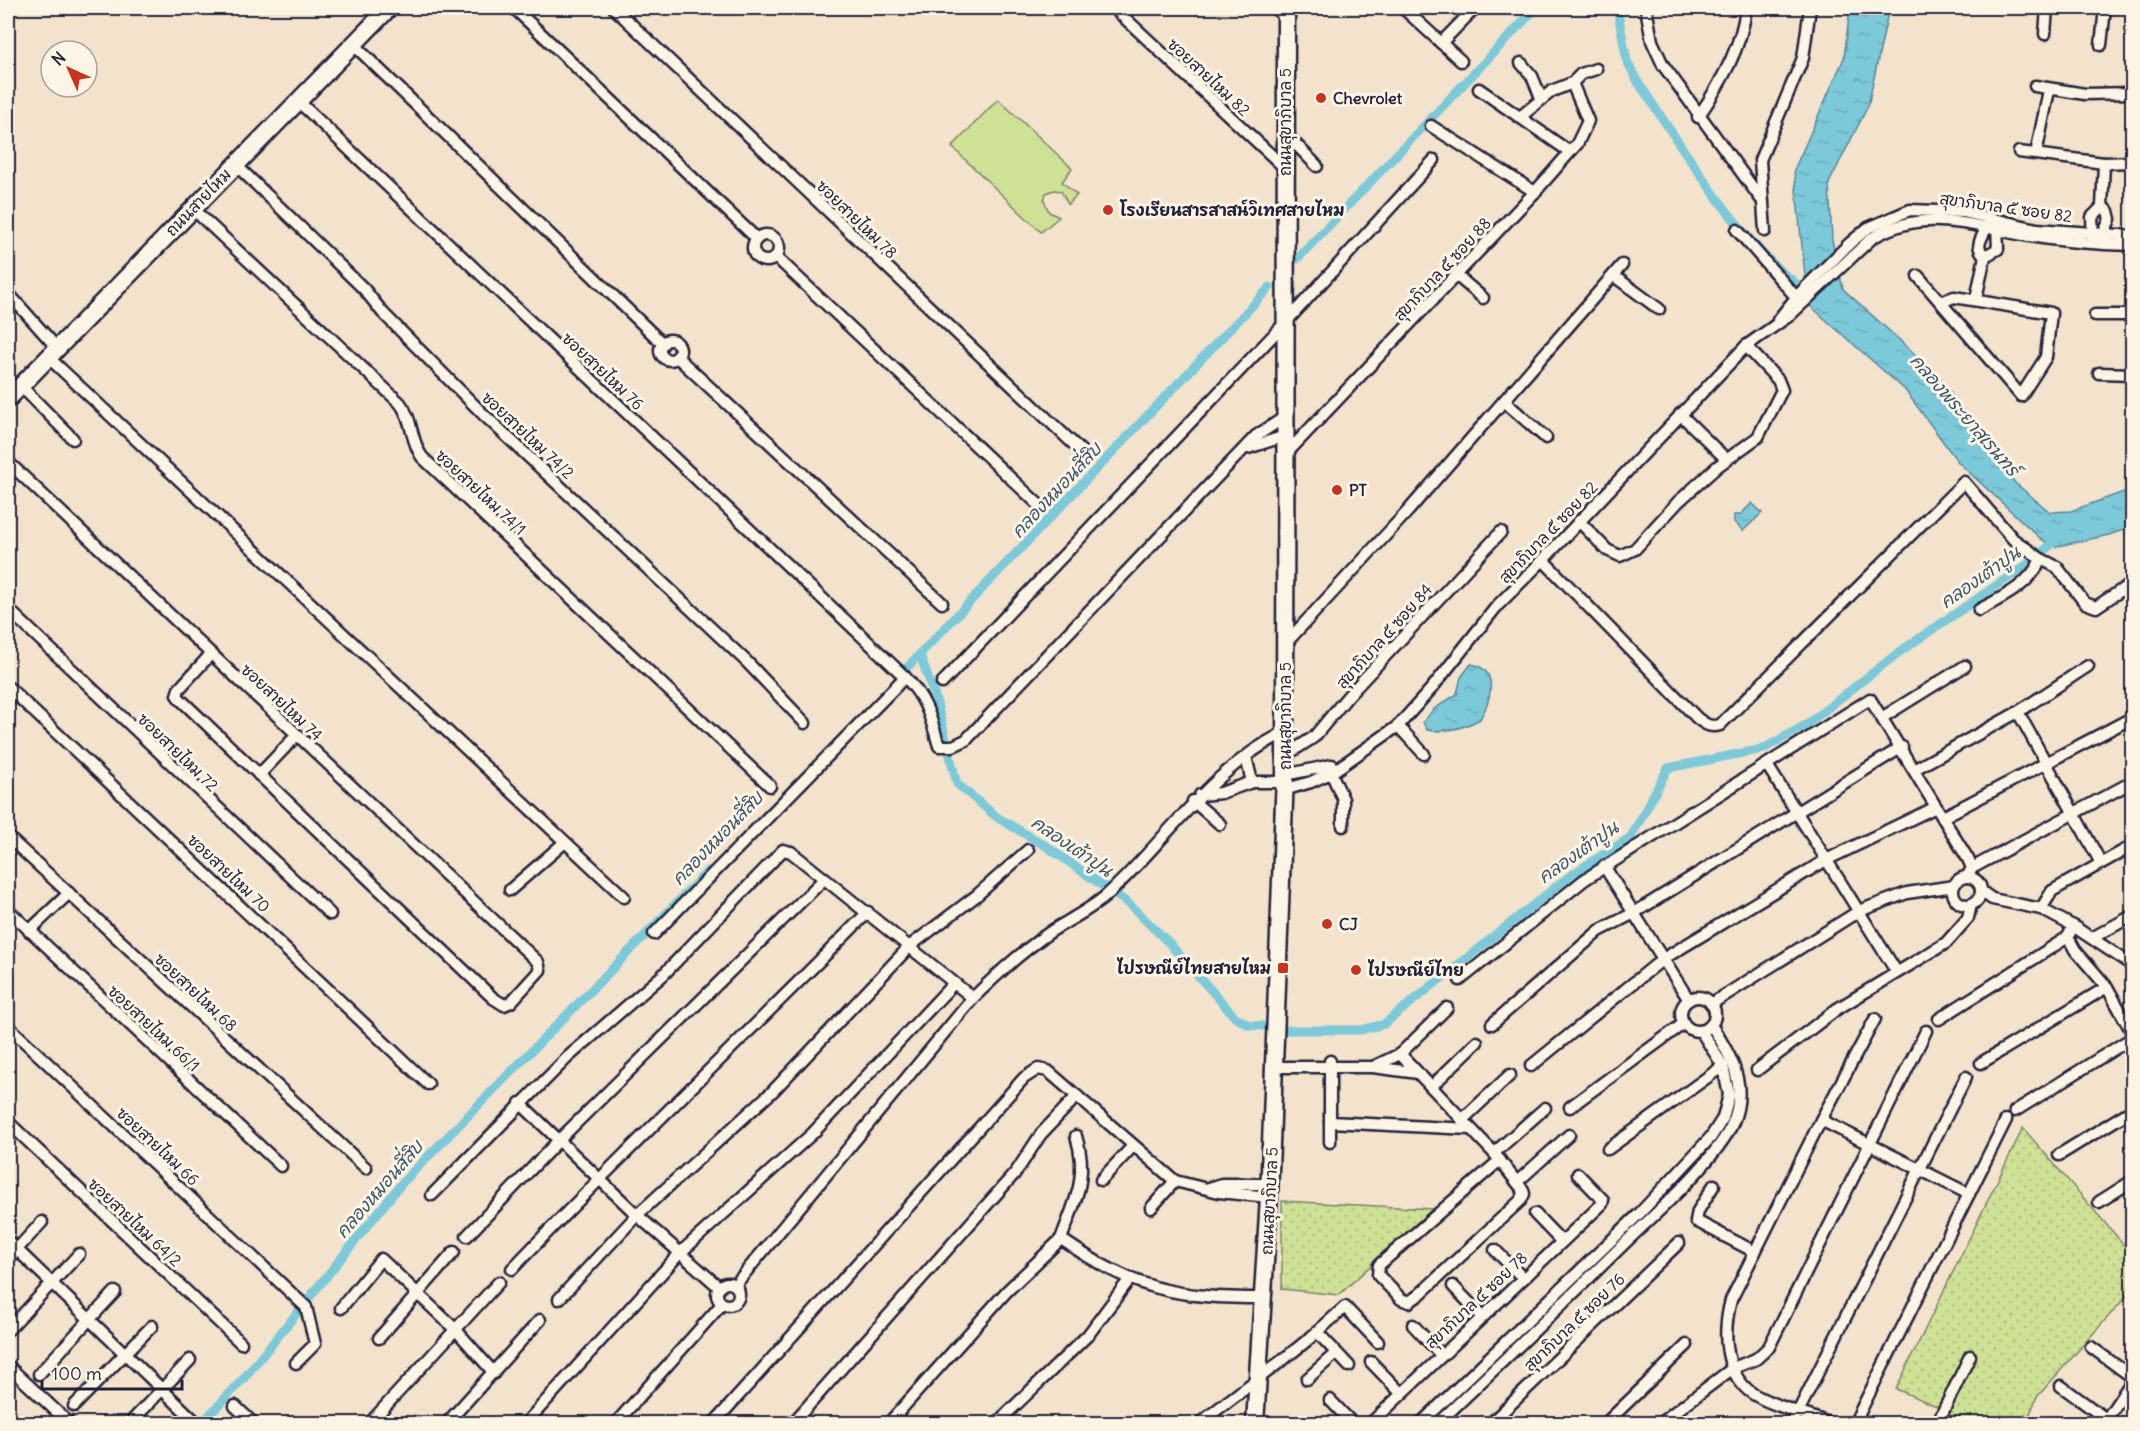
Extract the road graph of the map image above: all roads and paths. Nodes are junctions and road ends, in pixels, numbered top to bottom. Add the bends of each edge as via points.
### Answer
1 (389, 8) edge
2 (514, 8) edge
3 (614, 8) edge
4 (1114, 8) edge
5 (1476, 8) edge
6 (1646, 8) edge
7 (1746, 8) edge
8 (1810, 8) edge
9 (2048, 8) edge
10 (2105, 8) edge
11 (1407, 9) edge
12 (1282, 11) edge
13 (2045, 34) dead end
14 (1441, 43) junction
15 (353, 44) junction
16 (2101, 45) dead end
17 (1461, 61) dead end
18 (1521, 63) dead end
19 (1596, 69) dead end
20 (1572, 83) junction
21 (2035, 86) dead end
22 (1479, 89) dead end
23 (2049, 90) junction
24 (2133, 93) edge
25 (1541, 98) junction
26 (297, 100) junction
27 (1520, 117) junction
28 (1698, 117) junction
29 (1431, 126) dead end
30 (1285, 133) junction
31 (1570, 152) junction
32 (2019, 152) dead end
33 (2036, 154) junction
34 (1434, 160) dead end
35 (1760, 160) junction
36 (2133, 162) edge
37 (2104, 163) junction
38 (235, 164) junction
39 (1317, 166) dead end
40 (1285, 168) junction
41 (1740, 169) junction
42 (1535, 192) junction
43 (1761, 199) junction
44 (2102, 207) junction
45 (192, 208) junction
46 (1992, 224) junction
47 (1737, 230) dead end
48 (1765, 231) dead end
49 (2133, 236) edge
50 (757, 239) junction
51 (2097, 239) junction
52 (2133, 245) edge
53 (1985, 256) junction
54 (776, 257) junction
55 (1622, 265) dead end
56 (1456, 275) junction
57 (1614, 276) junction
58 (1918, 276) dead end
59 (8, 293) edge
60 (1483, 298) dead end
61 (1799, 299) junction
62 (1976, 299) junction
63 (1941, 302) junction
64 (1659, 309) dead end
65 (2094, 315) dead end
66 (2133, 315) edge
67 (1285, 324) junction
68 (1746, 346) junction
69 (52, 352) junction
70 (2099, 373) dead end
71 (2133, 374) edge
72 (20, 385) junction
73 (8, 399) edge
74 (1504, 401) junction
75 (1680, 414) junction
76 (1285, 417) junction
77 (1285, 436) junction
78 (1546, 438) dead end
79 (73, 439) dead end
80 (1245, 450) junction
81 (1081, 452) dead end
82 (1285, 455) junction
83 (1726, 459) junction
84 (8, 462) edge
85 (1039, 505) dead end
86 (1579, 521) junction
87 (1501, 532) dead end
88 (2037, 557) junction
89 (1543, 560) junction
90 (2133, 583) edge
91 (942, 603) dead end
92 (8, 609) edge
93 (1979, 610) dead end
94 (1285, 645) junction
95 (210, 655) junction
96 (1965, 666) dead end
97 (2088, 666) dead end
98 (904, 676) junction
99 (942, 683) dead end
100 (8, 687) edge
101 (2018, 712) junction
102 (1883, 717) junction
103 (2130, 719) dead end
104 (805, 723) dead end
105 (1398, 726) junction
106 (1285, 732) junction
107 (296, 736) junction
108 (1902, 747) junction
109 (1284, 751) junction
110 (1424, 754) dead end
111 (1245, 757) junction
112 (2045, 762) junction
113 (1767, 765) junction
114 (1329, 769) junction
115 (1915, 769) junction
116 (259, 775) junction
117 (1251, 782) junction
118 (1284, 782) junction
119 (2133, 782) edge
120 (770, 786) dead end
121 (1197, 798) junction
122 (1936, 807) junction
123 (1795, 812) junction
124 (2073, 812) junction
125 (1943, 817) junction
126 (1220, 824) dead end
127 (1343, 826) dead end
128 (8, 837) edge
129 (565, 842) junction
130 (2133, 846) edge
131 (1028, 850) dead end
132 (1826, 860) junction
133 (2101, 863) junction
134 (1604, 866) junction
135 (1970, 872) junction
136 (825, 878) junction
137 (1954, 886) junction
138 (510, 890) dead end
139 (1981, 891) junction
140 (69, 893) junction
141 (624, 897) dead end
142 (1971, 904) junction
143 (2041, 909) junction
144 (8, 910) edge
145 (1859, 911) junction
146 (868, 912) junction
147 (1634, 913) junction
148 (330, 914) dead end
149 (2133, 916) edge
150 (2073, 926) junction
151 (29, 932) junction
152 (654, 934) dead end
153 (2068, 937) junction
154 (2092, 938) junction
155 (910, 946) junction
156 (1663, 959) junction
157 (2133, 965) edge
158 (1896, 971) junction
159 (1460, 980) dead end
160 (954, 983) junction
161 (2107, 987) junction
162 (973, 998) junction
163 (1689, 1000) junction
164 (1711, 1004) junction
165 (1447, 1008) dead end
166 (1875, 1019) dead end
167 (1939, 1019) dead end
168 (1491, 1024) dead end
169 (1683, 1024) junction
170 (1711, 1024) junction
171 (8, 1026) edge
172 (1701, 1031) junction
173 (1926, 1031) dead end
174 (2133, 1032) edge
175 (2133, 1038) edge
176 (1477, 1042) dead end
177 (1400, 1054) junction
178 (1274, 1063) junction
179 (1981, 1063) dead end
180 (1333, 1064) junction
181 (1532, 1066) dead end
182 (1723, 1066) junction
183 (1373, 1067) junction
184 (1757, 1070) dead end
185 (1418, 1073) junction
186 (1510, 1075) dead end
187 (1966, 1077) dead end
188 (428, 1084) dead end
189 (1431, 1087) junction
190 (1077, 1096) junction
191 (520, 1103) junction
192 (1570, 1107) dead end
193 (1545, 1108) dead end
194 (2133, 1110) edge
195 (2015, 1111) dead end
196 (1462, 1119) junction
197 (1821, 1119) junction
198 (2006, 1120) dead end
199 (8, 1122) edge
200 (1330, 1122) junction
201 (1470, 1128) junction
202 (1569, 1135) dead end
203 (1076, 1136) dead end
204 (559, 1140) junction
205 (1330, 1142) dead end
206 (1870, 1143) junction
207 (1133, 1146) junction
208 (1608, 1149) dead end
209 (2059, 1155) dead end
210 (1497, 1157) junction
211 (281, 1166) dead end
212 (366, 1168) dead end
213 (1920, 1169) junction
214 (1677, 1173) junction
215 (1578, 1174) dead end
216 (598, 1178) junction
217 (1101, 1180) dead end
218 (2133, 1180) edge
219 (1175, 1181) junction
220 (1517, 1182) junction
221 (1683, 1185) junction
222 (1714, 1185) dead end
223 (1269, 1190) junction
224 (1969, 1194) junction
225 (432, 1195) dead end
226 (2099, 1202) dead end
227 (1151, 1208) dead end
228 (1535, 1214) dead end
229 (637, 1215) junction
230 (42, 1222) dead end
231 (467, 1236) dead end
232 (1060, 1239) junction
233 (8, 1241) edge
234 (1561, 1241) junction
235 (1679, 1243) dead end
236 (16, 1250) junction
237 (1495, 1250) dead end
238 (454, 1252) dead end
239 (1755, 1252) junction
240 (680, 1253) junction
241 (79, 1254) dead end
242 (8, 1259) edge
243 (512, 1269) dead end
244 (1522, 1277) junction
245 (1129, 1281) junction
246 (500, 1282) dead end
247 (51, 1283) junction
248 (735, 1286) junction
249 (1453, 1286) dead end
250 (719, 1287) junction
251 (115, 1292) dead end
252 (417, 1295) junction
253 (1264, 1298) junction
254 (558, 1299) dead end
255 (722, 1304) junction
256 (341, 1308) dead end
257 (1482, 1316) junction
258 (89, 1320) junction
259 (540, 1320) dead end
260 (1413, 1325) dead end
261 (152, 1326) dead end
262 (8, 1330) edge
263 (457, 1331) junction
264 (1317, 1332) junction
265 (379, 1338) dead end
266 (1378, 1342) dead end
267 (241, 1343) dead end
268 (1502, 1344) junction
269 (1687, 1345) dead end
270 (2091, 1347) dead end
271 (1336, 1353) junction
272 (1511, 1353) junction
273 (125, 1354) junction
274 (1440, 1354) junction
275 (1970, 1356) dead end
276 (190, 1360) dead end
277 (1371, 1362) dead end
278 (296, 1363) dead end
279 (8, 1366) edge
280 (1348, 1366) dead end
281 (1733, 1368) junction
282 (494, 1373) junction
283 (39, 1374) dead end
284 (1258, 1377) junction
285 (1307, 1379) dead end
286 (2133, 1379) edge
287 (2061, 1386) dead end
288 (162, 1389) junction
289 (1401, 1393) junction
290 (1330, 1400) dead end
291 (74, 1406) dead end
292 (235, 1406) dead end
293 (1799, 1411) junction
294 (2105, 1421) edge
295 (70, 1424) edge
296 (129, 1424) edge
297 (198, 1424) edge
298 (254, 1424) edge
299 (369, 1424) edge
300 (446, 1424) edge
301 (525, 1424) edge
302 (615, 1424) edge
303 (713, 1424) edge
304 (792, 1424) edge
305 (888, 1424) edge
306 (996, 1424) edge
307 (1199, 1424) edge
308 (1255, 1424) edge
309 (1353, 1424) edge
310 (1370, 1424) edge
311 (1420, 1424) edge
312 (1437, 1424) edge
313 (1490, 1424) edge
314 (1605, 1424) edge
315 (1659, 1424) edge
316 (1792, 1424) edge
317 (1831, 1424) edge
318 (1854, 1424) edge
319 (1937, 1424) edge

1 - 15 main road, ถนนสายไหม
2 - 50 street
3 - 81 street, ซอยสายไหม 78
4 - 40 street, ซอยสายไหม 82
5 - 14 street
6 - 28 street via 1657,55
7 - 28 street via 1741,37
8 - 35 street via 1803,58
9 - 13 street
10 - 16 street
11 - 14 street
12 - 30 main road, ถนนสุขาภิบาล 5
14 - 17 street
15 - 26 main road, ถนนสายไหม
15 - 91 street via 663,344 677,344 677,357
18 - 25 street via 1532,76
19 - 20 street via 1581,74
20 - 25 street
20 - 31 street, สุขาภิบาล ๕ ซอย 88 via 1588,121 1584,135
21 - 23 street
22 - 27 street
23 - 24 street
23 - 33 street
25 - 27 street
26 - 38 main road, ถนนสายไหม
26 - 98 street, ซอยสายไหม 76
27 - 31 street
28 - 41 street
29 - 42 street
30 - 39 street
30 - 40 main road, ถนนสุขาภิบาล 5
31 - 42 street, สุขาภิบาล ๕ ซอย 88
32 - 33 street
33 - 37 street
34 - 67 street
35 - 41 street
35 - 43 street
36 - 37 street
37 - 44 street
38 - 45 main road, ถนนสายไหม
38 - 104 street, ซอยสายไหม 74/2 via 364,289 483,414 747,662
40 - 67 main road, ถนนสุขาภิบาล 5
41 - 43 street
42 - 56 street, สุขาภิบาล ๕ ซอย 88
43 - 48 street
44 - 51 street via 2092,217
44 - 51 street via 2110,219
45 - 69 main road, ถนนสายไหม
45 - 120 street, ซอยสายไหม 74/1 via 400,403 422,457
46 - 51 street, สุขาภิบาล ๕ ซอย 82
46 - 53 street via 1979,242
46 - 53 street via 1998,249
46 - 61 street, สุขาภิบาล ๕ ซอย 82 via 1963,212 1910,210 1868,228
47 - 61 street
49 - 51 street, สุขาภิบาล ๕ ซอย 82
50 - 54 street via 769,235 777,239 780,247
50 - 54 street via 753,251 758,259 766,262
51 - 52 street, สุขาภิบาล ๕ ซอย 82
53 - 62 street
54 - 85 street
55 - 57 street
56 - 60 street
56 - 82 street, สุขาภิบาล ๕ ซอย 88
57 - 64 street
57 - 74 street
58 - 63 street
59 - 69 street
61 - 68 street, สุขาภิบาล ๕ ซอย 82
62 - 63 street via 1954,297
62 - 63 street via 2051,313 2046,357 2021,396
65 - 66 street
67 - 76 main road, ถนนสุขาภิบาล 5
67 - 99 street
68 - 75 street, สุขาภิบาล ๕ ซอย 82
68 - 83 street via 1778,380 1782,390 1758,437
69 - 72 main road, ถนนสายไหม
69 - 129 street
70 - 71 street
72 - 73 main road, ถนนสายไหม
72 - 79 street
74 - 78 street
74 - 94 street
75 - 83 street
75 - 86 street, สุขาภิบาล ๕ ซอย 82
76 - 77 main road, ถนนสุขาภิบาล 5
76 - 80 street via 1262,430
77 - 80 street
77 - 82 main road, ถนนสุขาภิบาล 5
80 - 98 street, ซอยสายไหม 76 via 966,740 939,746 922,696
82 - 94 main road, ถนนสุขาภิบาล 5
83 - 86 street via 1620,556 1607,550
84 - 95 street, ซอยสายไหม 74
86 - 89 street, สุขาภิบาล ๕ ซอย 82
87 - 109 street, สุขาภิบาล ๕ ซอย 84 via 1314,737 1294,750
88 - 89 street via 2013,539 1964,482 1720,725 1713,726 1697,718
88 - 90 street via 2057,567 2079,597 2096,607
88 - 93 street via 2036,572
89 - 105 street, สุขาภิบาล ๕ ซอย 82 via 1497,606
92 - 148 street, ซอยสายไหม 72
94 - 106 main road, ถนนสุขาภิบาล 5
95 - 107 street, ซอยสายไหม 74
95 - 116 street via 178,689 177,695
96 - 102 street
97 - 101 street
98 - 152 street
100 - 188 street, ซอยสายไหม 70
101 - 112 street
101 - 115 street
102 - 108 street
102 - 113 street via 1870,699
103 - 112 street
105 - 110 street
105 - 114 street, สุขาภิบาล ๕ ซอย 82
106 - 109 main road, ถนนสุขาภิบาล 5
106 - 111 street
107 - 116 street
107 - 116 street, ซอยสายไหม 74 via 538,962 538,974 511,1002 500,1003
108 - 115 street
108 - 123 street
109 - 118 main road, ถนนสุขาภิบาล 5
111 - 117 street
111 - 121 street
112 - 124 street
112 - 125 street
113 - 123 street
113 - 134 street
114 - 118 street, สุขาภิบาล ๕ ซอย 82
114 - 118 street, สุขาภิบาล ๕ ซอย 82 via 1305,785
114 - 127 street via 1343,799
115 - 122 street
117 - 118 street
117 - 121 street
118 - 178 main road, ถนนสุขาภิบาล 5
119 - 124 street
121 - 126 street
121 - 162 street via 1109,892 1022,952
122 - 125 street
122 - 132 street
123 - 132 street
123 - 147 street
124 - 133 street
124 - 135 street
125 - 135 street
128 - 140 street, ซอยสายไหม 68
129 - 138 street
129 - 141 street
130 - 133 street
131 - 155 street
132 - 145 street
132 - 156 street
133 - 143 street via 2052,891
134 - 147 street
134 - 159 street
135 - 137 street
135 - 139 street
136 - 146 street
136 - 191 street via 791,852 779,852 663,975
136 - 204 street
137 - 142 street via 1955,899
137 - 145 street via 1888,898
139 - 142 street via 1978,900
139 - 143 street via 1992,898
140 - 151 street
140 - 212 street, ซอยสายไหม 68
142 - 158 street via 1968,918 1946,943
143 - 150 street
144 - 151 street, ซอยสายไหม 66/1
145 - 158 street
145 - 164 street
146 - 155 street
146 - 216 street via 700,1082
147 - 156 street
147 - 168 street via 1599,931
149 - 154 street
150 - 153 street
150 - 154 street
151 - 211 street, ซอยสายไหม 66/1
153 - 161 street
153 - 167 street
154 - 157 street
155 - 160 street
155 - 229 street via 773,1091
156 - 163 street
156 - 181 street
158 - 184 street via 1837,1009
160 - 162 street
160 - 240 street via 813,1133
161 - 174 street
161 - 179 street
162 - 248 street
163 - 164 street via 1703,998
163 - 169 street via 1681,1012
164 - 170 street via 1715,1014
165 - 177 street
166 - 197 street
169 - 172 street
169 - 192 street
170 - 172 street
170 - 221 street via 1733,1060 1738,1076 1738,1104 1722,1140
171 - 278 street, ซอยสายไหม 66 via 306,1307 315,1344
172 - 182 street
173 - 206 street
175 - 195 street
176 - 189 street
177 - 183 street
177 - 185 street
178 - 180 street
178 - 223 main road, ถนนสุขาภิบาล 5
180 - 183 street
180 - 200 street
182 - 208 street
182 - 214 street via 1729,1095 1722,1118 1711,1137
183 - 185 street
185 - 189 street
186 - 196 street
187 - 213 street
189 - 196 street
190 - 207 street
190 - 303 street via 1048,1071 1038,1069 1024,1078
190 - 304 street via 1041,1134 1010,1180
191 - 204 street
191 - 225 street
193 - 210 street
194 - 209 street
196 - 201 street
197 - 206 street
197 - 239 street
198 - 224 street
199 - 267 street, ซอยสายไหม 64/2
200 - 201 street
200 - 205 street
201 - 210 street
202 - 220 street
203 - 232 street via 1084,1166
204 - 216 street
204 - 231 street
206 - 213 street
206 - 281 street via 1769,1347 1756,1359
207 - 217 street
207 - 219 street
210 - 220 street
210 - 220 street via 1383,1260 1378,1275 1401,1299 1413,1300 1521,1200 1524,1194
213 - 224 street
213 - 293 street
214 - 221 street
214 - 268 street
215 - 234 street, สุขาภิบาล ๕ ซอย 78 via 1603,1200 1602,1204
216 - 229 street
216 - 243 street
218 - 226 street
219 - 223 street via 1231,1194
219 - 227 street
221 - 272 street
222 - 239 street via 1696,1221
223 - 253 main road, ถนนสุขาภิบาล 5
224 - 318 street
228 - 234 street
229 - 240 street
229 - 254 street
230 - 236 street
232 - 245 street
232 - 305 street via 1007,1291
233 - 236 street
234 - 244 street, สุขาภิบาล ๕ ซอย 78
235 - 313 street, สุขาภิบาล ๕ ซอย 76
236 - 242 street
236 - 247 street
237 - 244 street
238 - 252 street
239 - 281 street via 1727,1316 1726,1343
240 - 250 street
240 - 301 street
241 - 247 street
244 - 257 street, สุขาภิบาล ๕ ซอย 78
245 - 253 street via 1192,1296
245 - 306 street via 1088,1335
246 - 263 street
247 - 258 street
247 - 262 street
248 - 250 street via 726,1283
248 - 255 street via 739,1293 737,1301
249 - 257 street
250 - 255 street via 717,1298
251 - 258 street
252 - 256 street via 381,1259
252 - 263 street
252 - 265 street
253 - 284 main road, ถนนสุขาภิบาล 5
255 - 302 street
257 - 274 street, สุขาภิบาล ๕ ซอย 78
258 - 273 street
258 - 283 street
259 - 282 street
260 - 274 street
261 - 273 street
263 - 282 street
263 - 299 street
264 - 266 street via 1345,1307
264 - 271 street
264 - 284 street
268 - 272 street
268 - 311 street
269 - 314 street
270 - 286 street
271 - 280 street
271 - 285 street
272 - 312 street
273 - 288 street
273 - 291 street
274 - 289 street, สุขาภิบาล ๕ ซอย 78
275 - 319 street
276 - 288 street
277 - 289 street
279 - 295 street
281 - 293 street via 1749,1391
281 - 315 street
282 - 300 street
284 - 307 street
284 - 308 main road, ถนนสุขาภิบาล 5
286 - 294 street
287 - 294 street
288 - 296 street
288 - 297 street
289 - 310 street, สุขาภิบาล ๕ ซอย 78
290 - 309 street
292 - 298 street
293 - 316 street
293 - 317 street

